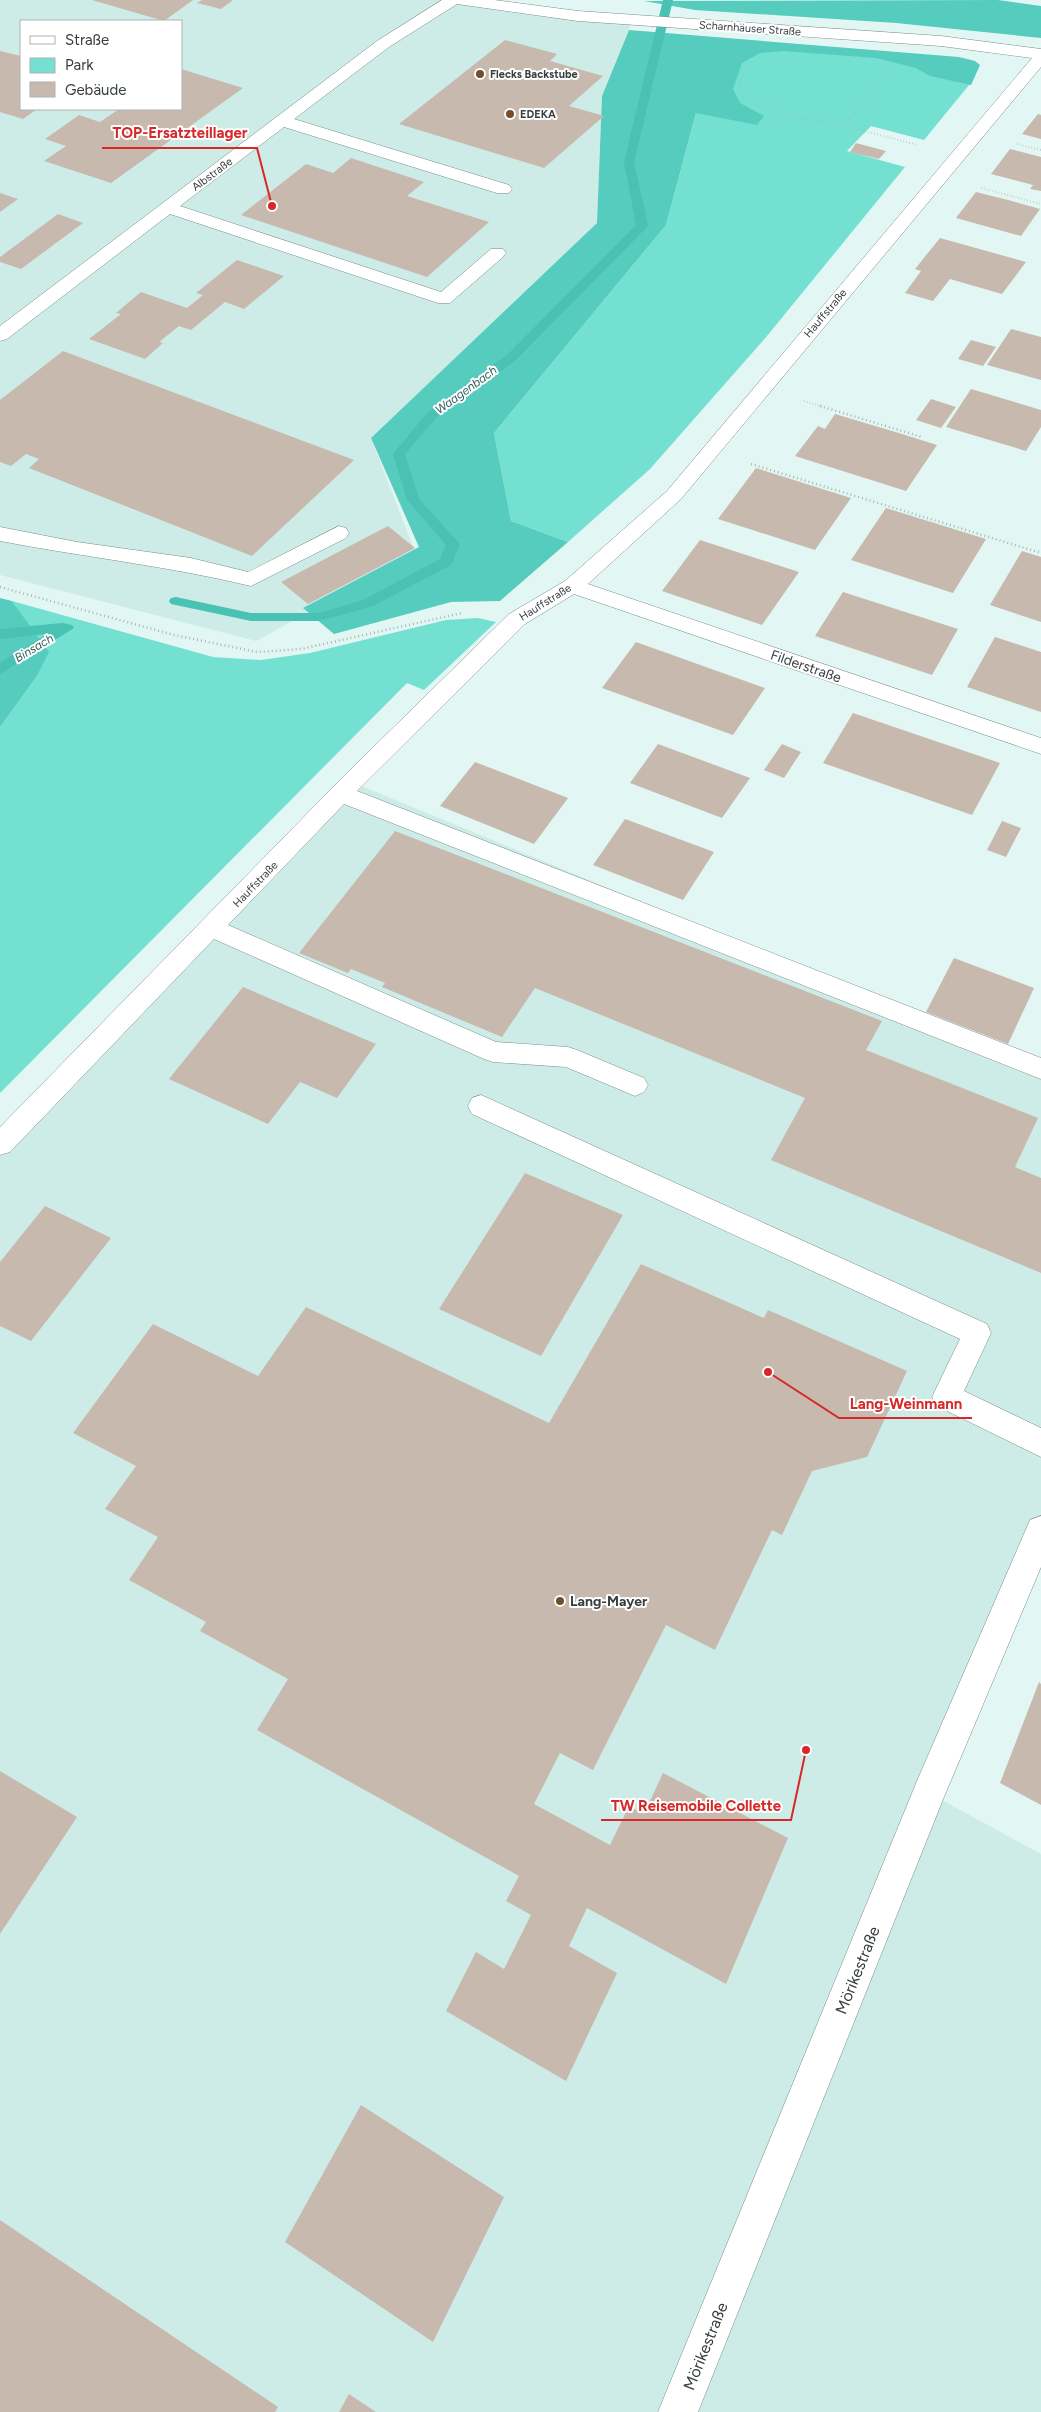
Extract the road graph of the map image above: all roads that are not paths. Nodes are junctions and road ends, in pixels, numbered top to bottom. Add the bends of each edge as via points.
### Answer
1 (452, 0) edge
2 (460, 0) edge
3 (1041, 56) edge
4 (282, 121) junction
5 (503, 189) dead end
6 (168, 208) junction
7 (497, 253) dead end
8 (0, 335) edge
9 (0, 534) edge
10 (339, 534) dead end
11 (572, 586) junction
12 (1041, 746) edge
13 (342, 794) junction
14 (212, 928) junction
15 (1041, 1069) edge
16 (635, 1085) dead end
17 (481, 1106) dead end
18 (0, 1144) edge
19 (1041, 1443) edge
20 (1041, 1530) edge
21 (678, 2412) edge

1 - 4 street, Albstraße via 383,44
2 - 3 street, Scharnhäuser Straße via 541,12 633,20 941,41
3 - 11 street, Hauffstraße via 674,495
4 - 5 street
4 - 6 street, Albstraße
6 - 7 street via 444,299
6 - 8 street, Albstraße
9 - 10 street via 191,565 251,579
11 - 12 street, Filderstraße
11 - 13 street, Hauffstraße via 517,619
13 - 14 street, Hauffstraße
13 - 15 street
14 - 16 street via 493,1052 568,1057
14 - 18 street, Hauffstraße
17 - 19 street via 977,1333 947,1397
20 - 21 street, Mörikestraße via 929,1793

